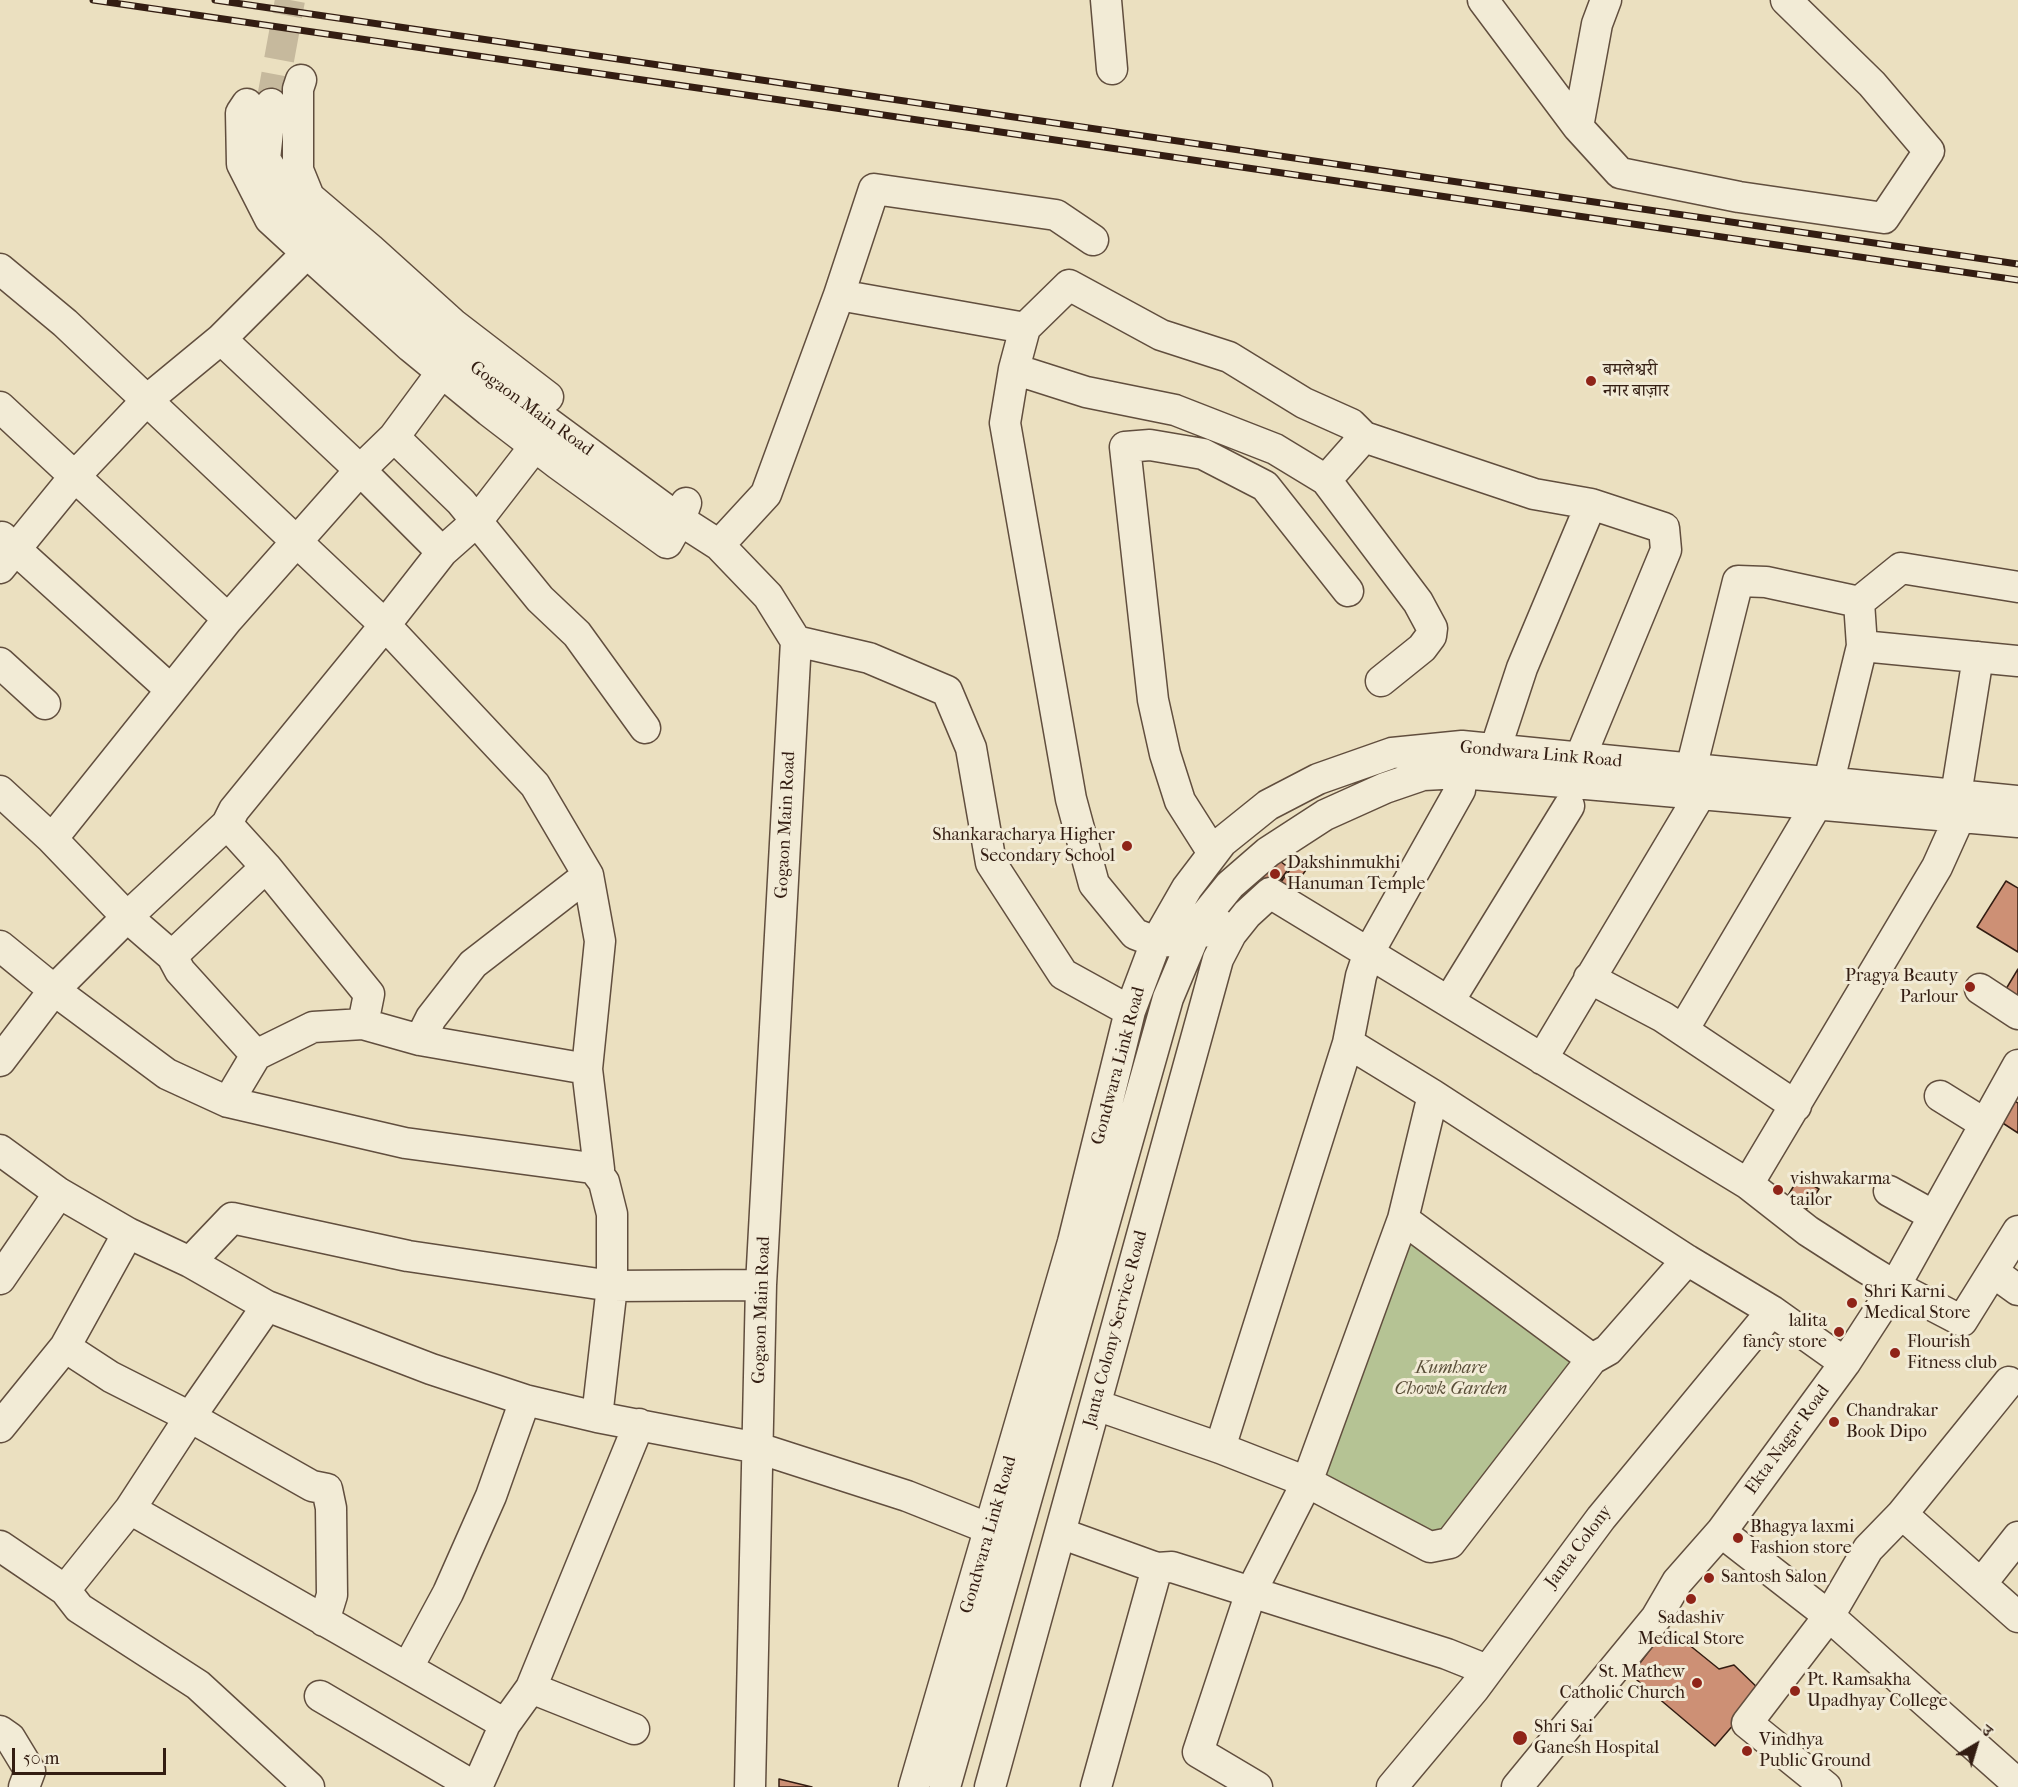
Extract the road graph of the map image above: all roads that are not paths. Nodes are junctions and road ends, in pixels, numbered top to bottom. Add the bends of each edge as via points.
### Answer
1 (1106, 0) edge
2 (1483, 0) edge
3 (1606, 0) edge
4 (1786, 0) edge
5 (1112, 69) dead end
6 (301, 80) dead end
7 (1578, 127) junction
8 (1093, 240) dead end
9 (307, 253) junction
10 (0, 269) edge
11 (839, 295) junction
12 (1025, 328) junction
13 (221, 339) junction
14 (1014, 369) junction
15 (442, 372) junction
16 (147, 400) junction
17 (0, 407) edge
18 (394, 437) junction
19 (1364, 437) junction
20 (535, 446) junction
21 (360, 470) junction
22 (75, 476) junction
23 (1326, 480) junction
24 (1591, 504) junction
25 (680, 520) junction
26 (477, 521) junction
27 (297, 543) junction
28 (719, 545) junction
29 (5, 551) edge
30 (442, 552) junction
31 (2018, 587) edge
32 (1348, 591) dead end
33 (1858, 602) junction
34 (228, 619) junction
35 (385, 625) junction
36 (796, 641) junction
37 (1862, 646) junction
38 (1978, 657) junction
39 (2018, 661) edge
40 (0, 663) edge
41 (1381, 681) dead end
42 (171, 690) junction
43 (45, 704) dead end
44 (645, 728) dead end
45 (1495, 750) junction
46 (1580, 758) junction
47 (1696, 781) junction
48 (1460, 790) dead end
49 (0, 791) edge
50 (1821, 794) junction
51 (2018, 801) edge
52 (1569, 806) dead end
53 (1958, 806) junction
54 (2018, 822) edge
55 (227, 824) junction
56 (52, 839) junction
57 (1213, 853) junction
58 (266, 867) junction
59 (588, 875) junction
60 (1183, 895) junction
61 (127, 917) junction
62 (1201, 922) junction
63 (1231, 934) junction
64 (1156, 942) junction
65 (0, 946) edge
66 (1370, 952) junction
67 (172, 956) junction
68 (1589, 978) junction
69 (1980, 989) dead end
70 (54, 990) junction
71 (1449, 1001) junction
72 (1130, 1011) junction
73 (2018, 1014) edge
74 (363, 1024) junction
75 (1683, 1030) junction
76 (420, 1040) junction
77 (1348, 1043) junction
78 (256, 1055) junction
79 (1542, 1059) junction
80 (0, 1061) edge
81 (2018, 1065) edge
82 (587, 1069) junction
83 (1433, 1095) junction
84 (1940, 1095) dead end
85 (228, 1102) junction
86 (1796, 1106) junction
87 (1985, 1124) junction
88 (0, 1150) edge
89 (599, 1169) junction
90 (1748, 1184) junction
91 (1889, 1191) dead end
92 (58, 1193) junction
93 (1934, 1216) junction
94 (1403, 1219) junction
95 (2018, 1231) edge
96 (128, 1233) junction
97 (1687, 1260) junction
98 (190, 1262) junction
99 (1993, 1272) junction
100 (0, 1279) edge
101 (612, 1286) junction
102 (761, 1286) junction
103 (1895, 1286) junction
104 (2018, 1290) edge
105 (267, 1306) junction
106 (1772, 1311) junction
107 (65, 1347) junction
108 (1592, 1359) junction
109 (1845, 1363) junction
110 (2009, 1382) dead end
111 (525, 1400) junction
112 (1096, 1404) junction
113 (190, 1417) junction
114 (597, 1417) junction
115 (639, 1424) junction
116 (0, 1428) edge
117 (758, 1448) junction
118 (1220, 1448) junction
119 (1306, 1482) junction
120 (130, 1509) junction
121 (1902, 1514) junction
122 (990, 1529) junction
123 (1721, 1532) junction
124 (1060, 1533) junction
125 (2018, 1537) edge
126 (0, 1546) edge
127 (1157, 1568) junction
128 (1981, 1584) junction
129 (65, 1590) junction
130 (1251, 1592) junction
131 (1829, 1616) junction
132 (2018, 1617) edge
133 (324, 1621) junction
134 (408, 1667) junction
135 (1487, 1670) junction
136 (531, 1688) junction
137 (320, 1696) dead end
138 (505, 1724) junction
139 (634, 1729) dead end
140 (0, 1731) edge
141 (2018, 1784) edge
142 (24, 1787) edge
143 (309, 1787) edge
144 (476, 1787) edge
145 (750, 1787) edge
146 (914, 1787) edge
147 (945, 1787) edge
148 (990, 1787) edge
149 (1096, 1787) edge
150 (1257, 1787) edge
151 (1392, 1787) edge
152 (1517, 1787) edge
153 (1826, 1787) edge

1 - 5 street
2 - 7 street
3 - 7 street via 1597,24
4 - 7 street via 1872,84 1929,151 1884,218 1738,197 1620,173
6 - 25 street via 298,170 309,197 453,324 686,502
8 - 11 street via 1056,215 874,189
9 - 13 street
9 - 15 street
9 - 25 street, Gogaon Main Road via 270,219 242,164 242,113 259,104 265,159 297,211 455,354
10 - 16 street
11 - 12 street
11 - 28 street via 766,494
12 - 14 street
12 - 19 street via 1070,285 1161,335 1229,357 1304,403 1350,424
13 - 16 street
13 - 21 street
14 - 23 street via 1086,392 1174,410 1275,449
14 - 64 street via 1005,423 1071,799 1094,884 1136,934
15 - 18 street
15 - 20 street
16 - 22 street
16 - 27 street
17 - 22 street
18 - 21 street
18 - 26 street
19 - 23 street
19 - 24 street via 1534,494
20 - 25 street via 667,543
20 - 26 street
21 - 27 street
21 - 30 street
22 - 29 street
22 - 34 street
23 - 41 street via 1418,602 1432,628 1422,648
24 - 45 street via 1522,668
24 - 46 street via 1664,528 1666,549
25 - 28 street, Gogaon Main Road
26 - 30 street
26 - 44 street via 540,599 577,634
27 - 34 street
27 - 35 street
28 - 36 street, Gogaon Main Road via 768,596
29 - 42 street
30 - 35 street
31 - 33 street via 1901,568
32 - 57 street via 1265,486 1203,454 1150,445 1125,447 1153,700 1180,801
33 - 37 street
33 - 47 street via 1766,582 1738,581
34 - 42 street
35 - 55 street via 234,810
35 - 59 street via 535,785
36 - 72 street via 869,658 947,691 970,748 991,863 1063,974
36 - 102 street, Gogaon Main Road
37 - 38 street
37 - 50 street via 1830,777
38 - 39 street
38 - 53 street
40 - 43 street
42 - 56 street
45 - 46 street, Gondwara Link Road
45 - 57 street, Gondwara Link Road via 1462,746 1392,753 1318,779 1268,805
46 - 47 street, Gondwara Link Road
47 - 50 street
47 - 62 street via 1422,775 1325,815 1268,852 1230,885
47 - 68 street
48 - 66 street
49 - 56 street
50 - 53 street
50 - 75 street
51 - 53 street
52 - 71 street
53 - 54 street
53 - 86 street via 1936,867
55 - 58 street
55 - 61 street
56 - 61 street
57 - 60 street, Gondwara Link Road
58 - 67 street
58 - 74 street via 369,994
59 - 76 street via 473,964 431,1018
59 - 82 street via 600,940
60 - 62 street
60 - 64 street, Gondwara Link Road
61 - 67 street
61 - 70 street
62 - 63 street
62 - 64 street via 1185,940
62 - 147 street, Gondwara Link Road via 1168,998
63 - 66 street, Janta Colony Service Road via 1270,892
63 - 112 street, Janta Colony Service Road via 1218,959
64 - 72 street, Gondwara Link Road
65 - 70 street
66 - 71 street
66 - 77 street via 1361,976
67 - 78 street via 180,971
68 - 75 street
68 - 79 street
69 - 73 street
70 - 80 street
70 - 85 street via 167,1074
71 - 79 street
72 - 122 street, Gondwara Link Road via 1073,1242
74 - 76 street
74 - 78 street via 313,1027
75 - 86 street
76 - 82 street
77 - 83 street
77 - 118 street
78 - 85 street
79 - 90 street
81 - 87 street, Ekta Nagar Road
82 - 89 street
83 - 94 street
83 - 97 street
84 - 87 street
85 - 89 street via 405,1143
86 - 90 street
87 - 93 street, Ekta Nagar Road
88 - 92 street
89 - 101 street via 595,1170 604,1182 612,1214
90 - 103 street via 1809,1231
91 - 93 street
92 - 96 street
92 - 100 street
93 - 103 street, Ekta Nagar Road
94 - 108 street
94 - 119 street
95 - 99 street
96 - 98 street
96 - 107 street
97 - 106 street
97 - 108 street via 1608,1350
98 - 101 street via 232,1218 408,1256
98 - 105 street
99 - 103 street via 1962,1321
99 - 104 street
101 - 102 street
101 - 114 street
102 - 117 street, Gogaon Main Road
103 - 109 street, Ekta Nagar Road
105 - 111 street via 431,1370
105 - 113 street
106 - 109 street
106 - 135 street, Janta Colony via 1601,1518
107 - 113 street via 111,1377
107 - 116 street
108 - 119 street via 1450,1543 1430,1547
109 - 123 street, Ekta Nagar Road
110 - 121 street
111 - 114 street
111 - 134 street via 491,1496 448,1593
112 - 118 street
112 - 124 street, Janta Colony Service Road
113 - 120 street
113 - 133 street via 312,1486 327,1489 332,1508 332,1595
114 - 115 street
115 - 117 street
115 - 136 street
117 - 122 street
117 - 145 street, Gogaon Main Road
118 - 119 street
119 - 130 street
120 - 129 street
120 - 133 street
121 - 128 street
121 - 131 street via 1868,1549
122 - 146 street, Gondwara Link Road
123 - 131 street
123 - 152 street, Ekta Nagar Road via 1677,1582 1656,1618
124 - 127 street
124 - 148 street, Janta Colony Service Road
125 - 128 street
126 - 129 street
127 - 130 street via 1172,1567
127 - 149 street
128 - 132 street
129 - 143 street via 79,1608 198,1685
130 - 135 street via 1447,1653
130 - 150 street via 1198,1752
131 - 141 street
131 - 153 street via 1747,1723
133 - 134 street
134 - 138 street
135 - 151 street, Janta Colony
136 - 138 street
136 - 139 street
137 - 144 street
138 - 144 street
140 - 142 street via 10,1738 30,1771

